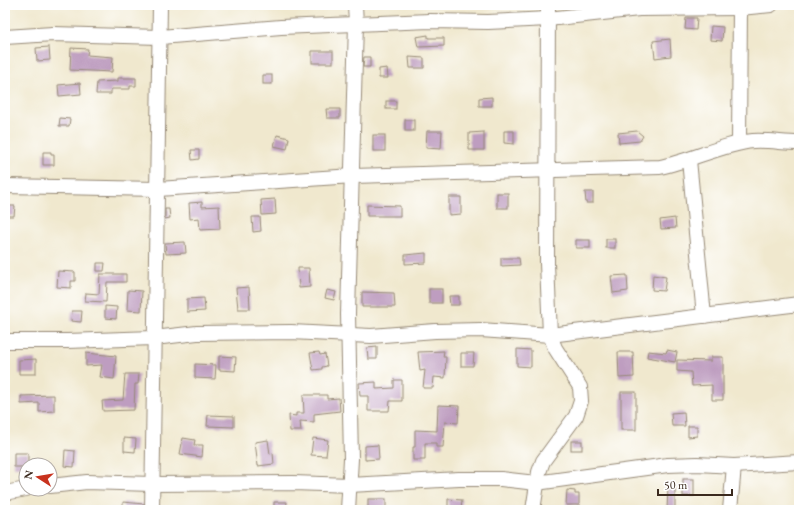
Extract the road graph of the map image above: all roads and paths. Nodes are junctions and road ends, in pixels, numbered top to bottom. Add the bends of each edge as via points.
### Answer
1 (160, 5) edge
2 (355, 5) edge
3 (771, 5) edge
4 (740, 7) edge
5 (548, 12) edge
6 (356, 23) junction
7 (5, 36) edge
8 (160, 38) junction
9 (739, 143) junction
10 (799, 143) edge
11 (689, 160) junction
12 (548, 170) junction
13 (353, 176) junction
14 (5, 186) edge
15 (158, 189) junction
16 (799, 304) edge
17 (704, 316) junction
18 (550, 335) junction
19 (349, 336) junction
20 (154, 338) junction
21 (5, 340) edge
22 (799, 462) edge
23 (734, 466) junction
24 (536, 483) junction
25 (152, 484) junction
26 (58, 485) edge
27 (350, 485) junction
28 (18, 491) edge
29 (5, 493) edge
30 (152, 510) edge
31 (348, 510) edge
32 (533, 510) edge
33 (730, 510) edge

1 - 8 street
2 - 6 street
3 - 4 street
4 - 5 street
4 - 9 street
5 - 6 street via 488,22
5 - 12 street
6 - 8 street
6 - 13 street
7 - 8 street via 53,34
8 - 15 street
9 - 10 street
9 - 11 street
11 - 12 street via 660,168
11 - 17 street
12 - 13 street
12 - 18 street via 547,263
13 - 15 street
13 - 19 street
14 - 15 street
15 - 20 street
16 - 17 street
17 - 18 street
18 - 19 street via 481,330 434,330
18 - 24 street via 555,348 580,387 581,401 576,416 543,461
19 - 20 street via 291,332 213,333
19 - 27 street
20 - 21 street
20 - 25 street
22 - 23 street
23 - 24 street via 668,465
23 - 33 street
24 - 27 street via 501,479 459,479
24 - 32 street
25 - 26 street via 86,482
25 - 27 street
25 - 30 street
27 - 31 street
28 - 29 street

